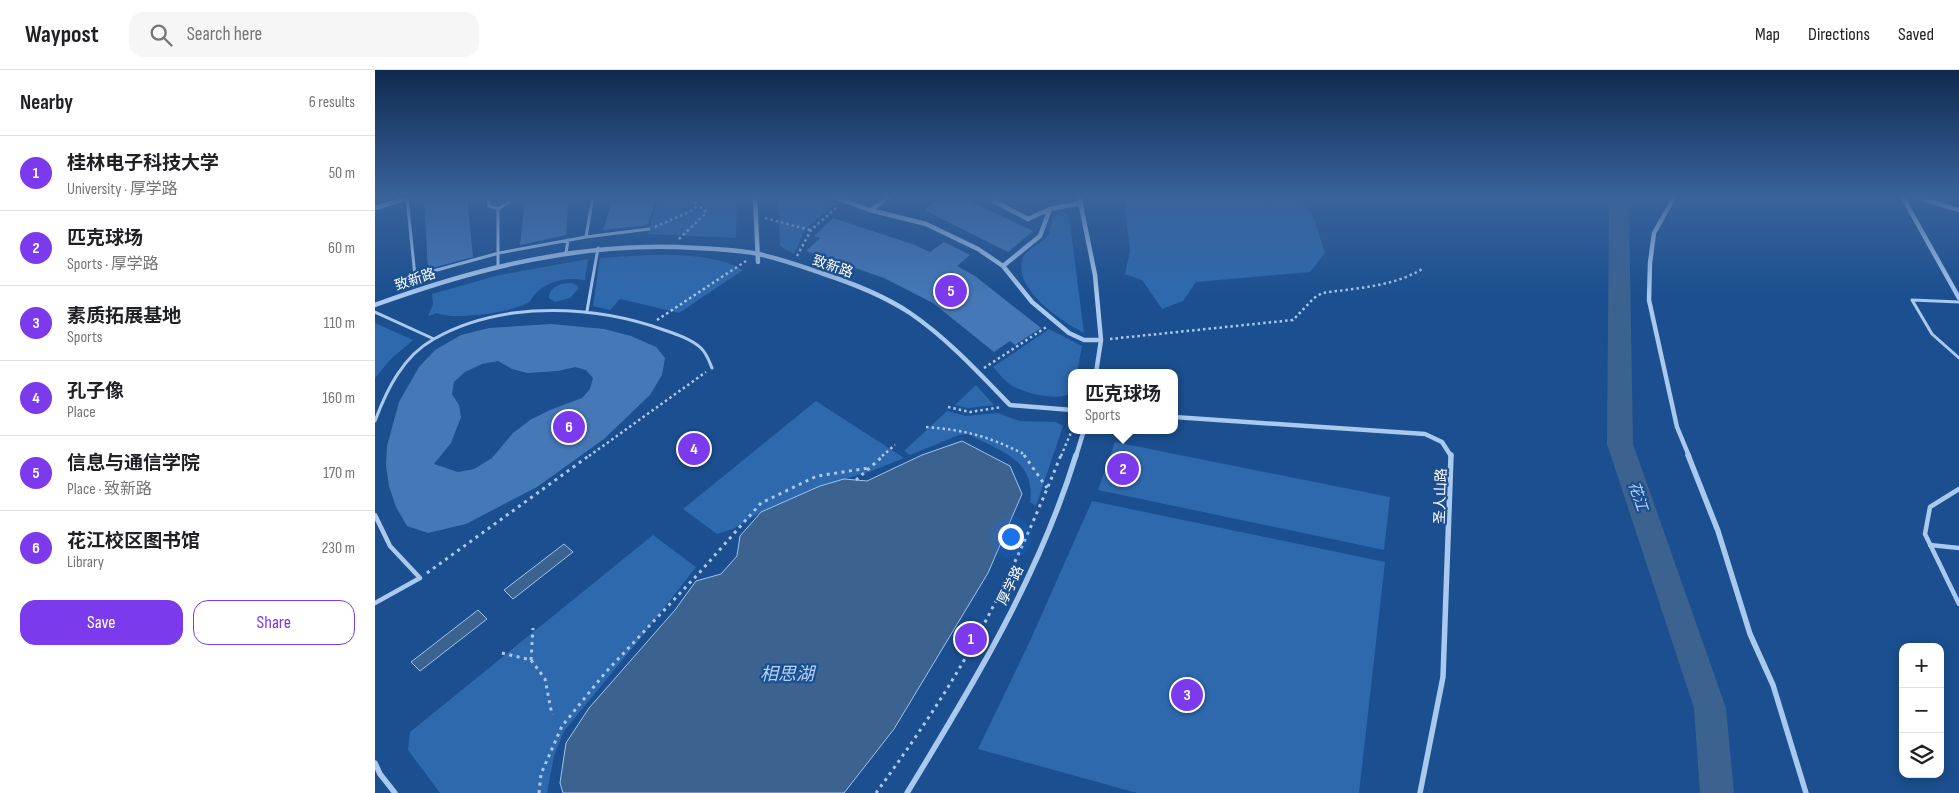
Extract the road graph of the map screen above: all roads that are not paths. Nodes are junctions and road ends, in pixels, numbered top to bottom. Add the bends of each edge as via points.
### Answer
1 (410, 230) edge
2 (498, 230) edge
3 (587, 230) edge
4 (643, 230) edge
5 (757, 230) edge
6 (937, 230) edge
7 (1043, 230) edge
8 (1086, 230) edge
9 (1657, 230) edge
10 (1921, 230) edge
11 (586, 237) junction
12 (568, 240) junction
13 (598, 248) junction
14 (499, 253) junction
15 (566, 253) junction
16 (758, 254) junction
17 (759, 262) dead end
18 (498, 266) junction
19 (1003, 266) junction
20 (1959, 298) edge
21 (1959, 302) edge
22 (375, 306) edge
23 (587, 311) junction
24 (375, 312) edge
25 (434, 339) junction
26 (1101, 340) junction
27 (1959, 358) edge
28 (712, 368) road end
29 (1097, 369) edge
30 (1068, 410) edge
31 (1178, 417) edge
32 (375, 421) edge
33 (1084, 434) edge
34 (1959, 489) edge
35 (375, 515) edge
36 (1930, 544) junction
37 (1959, 548) edge
38 (375, 604) edge
39 (1959, 604) edge
40 (375, 763) edge
41 (378, 776) edge
42 (395, 793) edge
43 (907, 793) edge
44 (1420, 793) edge
45 (1806, 793) edge

1 - 14 lane via 415,276
2 - 14 lane
3 - 11 lane
4 - 11 lane
5 - 16 street
6 - 19 street
7 - 19 street via 1040,236
8 - 26 street via 1095,275
9 - 45 street via 1649,263 1649,300 1677,427 1718,531 1750,634 1773,686
10 - 20 street
11 - 12 lane
12 - 14 lane
12 - 15 lane
13 - 15 street, 致新路
13 - 16 street, 致新路 via 675,246
13 - 23 lane
14 - 18 lane
15 - 18 street, 致新路
16 - 17 street
16 - 30 street, 致新路 via 846,281 890,302 922,322 1010,404
18 - 22 street, 致新路
19 - 26 street via 1032,302 1054,322 1084,340
21 - 27 lane via 1912,300 1932,334
23 - 25 lane via 509,314 478,321
23 - 28 lane via 650,325 691,342 706,353
24 - 25 lane
25 - 32 lane via 399,369
26 - 29 street
31 - 44 street, 圣人山路 via 1425,434 1437,437 1449,449 1453,458 1443,677
33 - 43 street, 厚学路 via 1061,504 1023,589 969,691
34 - 36 lane via 1930,507 1925,534
35 - 38 lane via 391,546 420,578
36 - 37 lane
36 - 39 lane
40 - 41 street
41 - 42 street

